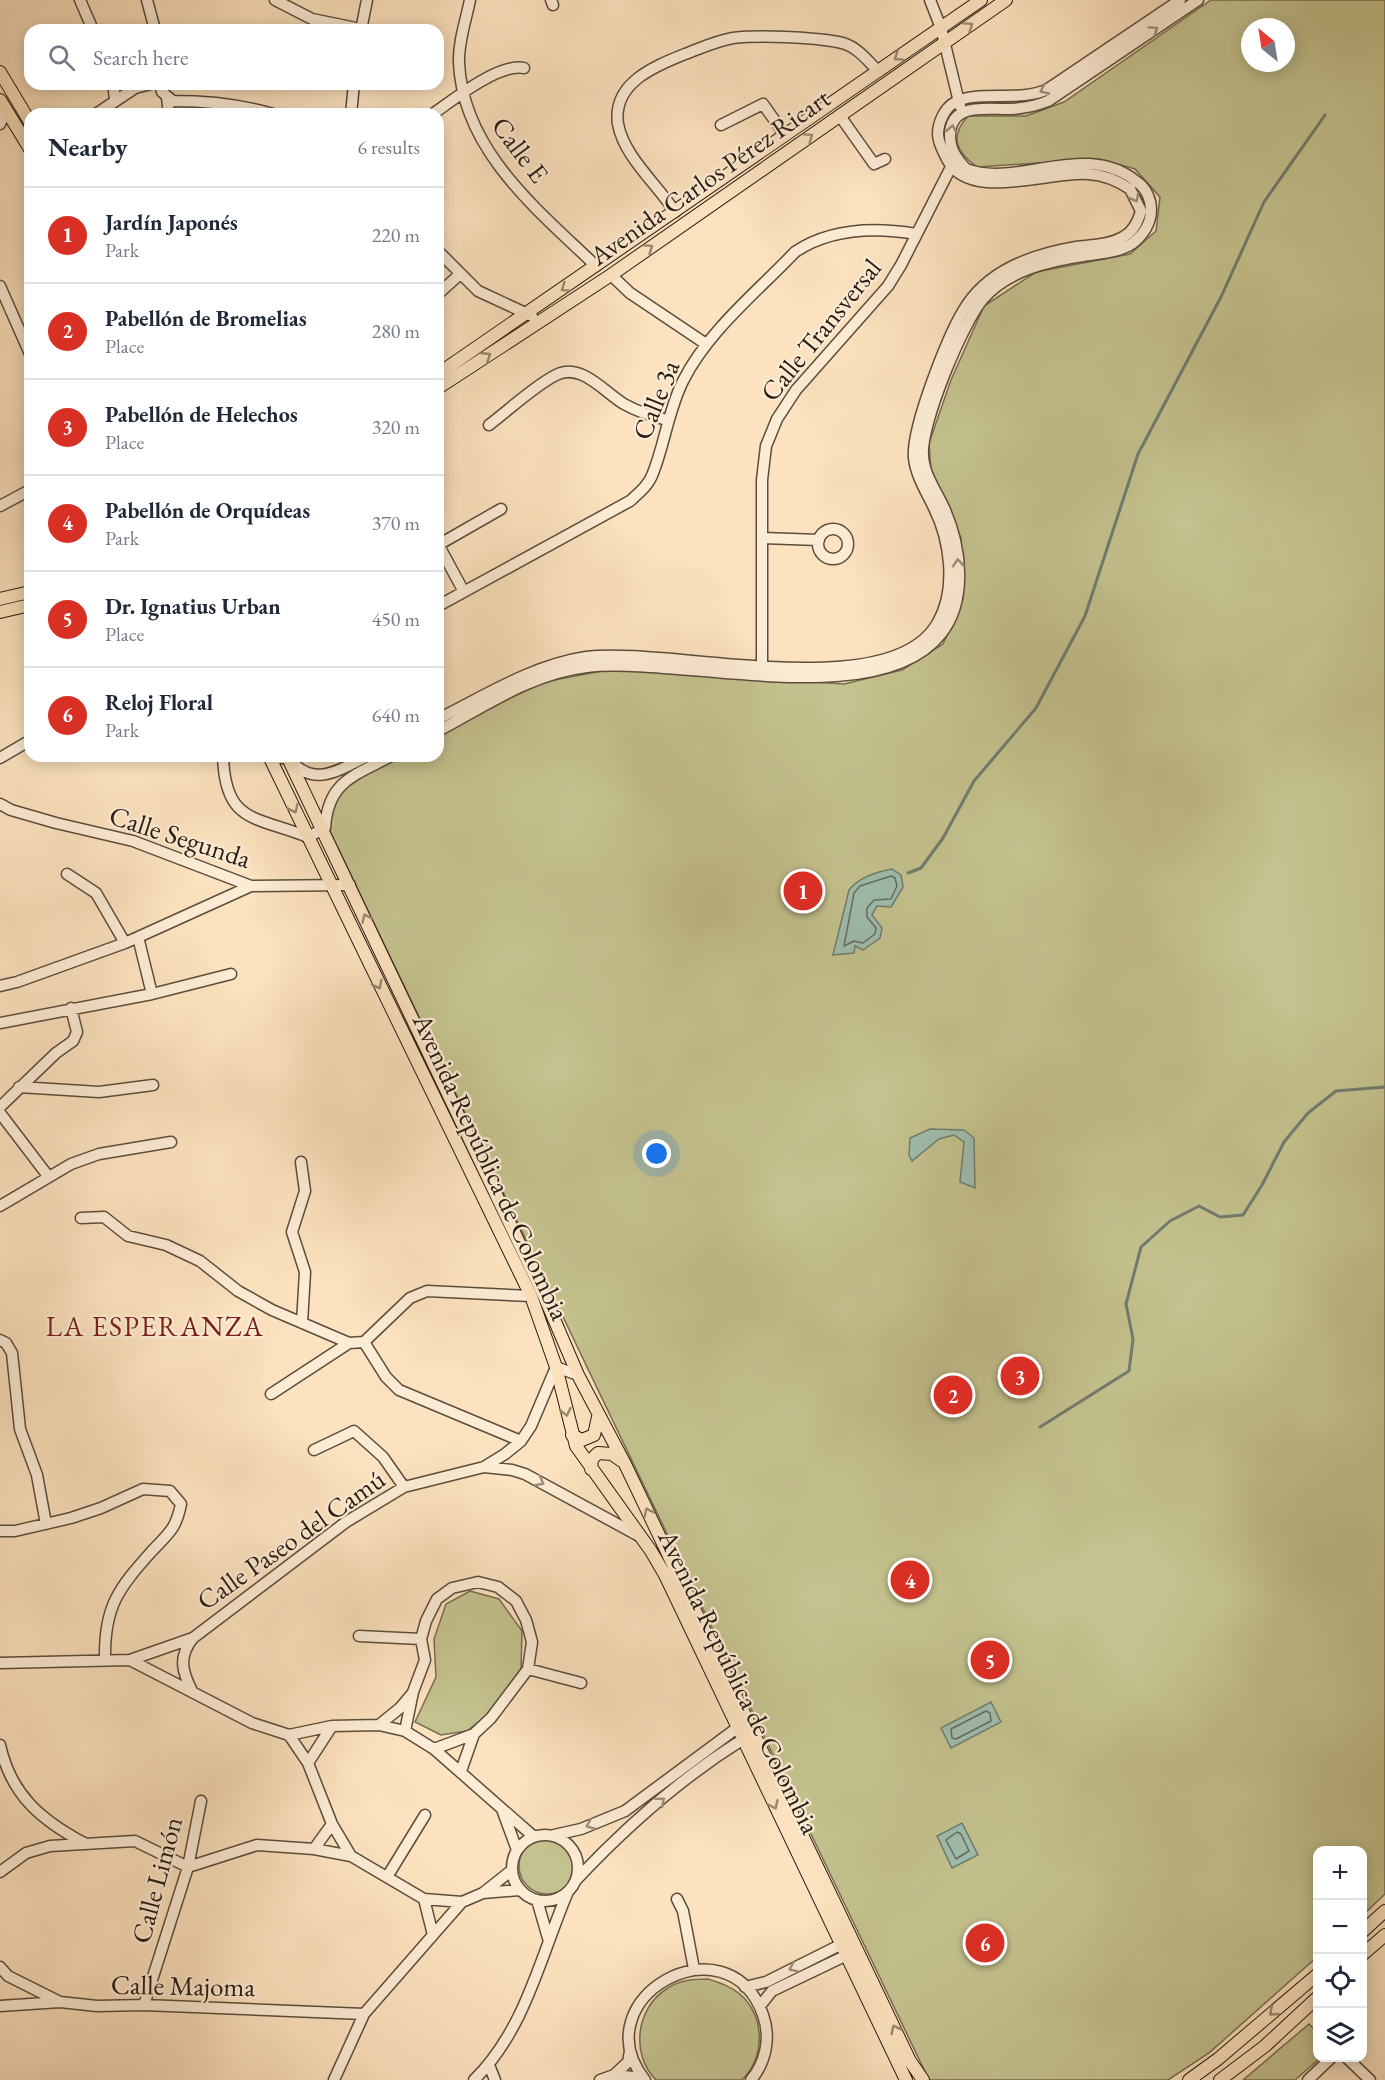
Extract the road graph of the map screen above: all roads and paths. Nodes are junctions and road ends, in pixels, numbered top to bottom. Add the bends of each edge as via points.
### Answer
1 (80, 0) edge
2 (147, 0) edge
3 (275, 0) edge
4 (367, 0) edge
5 (470, 0) edge
6 (930, 0) edge
7 (981, 0) edge
8 (1006, 0) edge
9 (1180, 0) edge
10 (1198, 0) edge
11 (90, 24) edge
12 (153, 24) edge
13 (336, 24) edge
14 (362, 24) edge
15 (940, 28) junction
16 (944, 44) junction
17 (524, 68) dead end
18 (878, 71) junction
19 (0, 72) edge
20 (114, 90) edge
21 (131, 90) edge
22 (163, 90) edge
23 (353, 90) edge
24 (462, 94) junction
25 (167, 98) junction
26 (115, 99) junction
27 (958, 101) junction
28 (3, 105) edge
29 (104, 108) edge
30 (168, 108) edge
31 (251, 108) edge
32 (352, 108) edge
33 (442, 108) edge
34 (24, 112) edge
35 (962, 112) junction
36 (840, 116) junction
37 (0, 124) edge
38 (721, 125) dead end
39 (785, 135) junction
40 (24, 139) edge
41 (885, 159) dead end
42 (951, 167) junction
43 (974, 177) junction
44 (675, 212) junction
45 (916, 234) junction
46 (444, 258) edge
47 (597, 266) junction
48 (459, 275) junction
49 (611, 275) junction
50 (0, 286) edge
51 (444, 289) edge
52 (534, 318) junction
53 (24, 340) edge
54 (706, 344) junction
55 (444, 370) edge
56 (444, 384) edge
57 (667, 420) junction
58 (489, 425) dead end
59 (24, 493) edge
60 (0, 506) edge
61 (501, 509) dead end
62 (762, 538) junction
63 (819, 540) dead end
64 (444, 541) edge
65 (444, 555) edge
66 (464, 592) junction
67 (24, 593) edge
68 (0, 599) edge
69 (444, 603) edge
70 (24, 606) edge
71 (0, 612) edge
72 (762, 670) junction
73 (504, 690) junction
74 (444, 716) edge
75 (444, 727) edge
76 (24, 744) edge
77 (0, 758) edge
78 (223, 762) edge
79 (271, 762) edge
80 (290, 762) edge
81 (293, 762) edge
82 (356, 762) edge
83 (380, 762) edge
84 (0, 804) edge
85 (324, 829) junction
86 (308, 837) junction
87 (67, 874) dead end
88 (328, 883) junction
89 (350, 885) junction
90 (251, 886) junction
91 (138, 937) junction
92 (125, 943) junction
93 (231, 974) dead end
94 (0, 986) edge
95 (152, 994) junction
96 (71, 1008) junction
97 (0, 1023) edge
98 (153, 1085) dead end
99 (18, 1087) junction
100 (0, 1107) edge
101 (0, 1113) edge
102 (171, 1142) dead end
103 (301, 1162) dead end
104 (48, 1176) junction
105 (0, 1206) edge
106 (81, 1218) dead end
107 (531, 1296) junction
108 (302, 1323) junction
109 (0, 1340) edge
110 (364, 1342) junction
111 (349, 1343) junction
112 (556, 1366) junction
113 (578, 1375) junction
114 (271, 1394) dead end
115 (598, 1417) junction
116 (572, 1435) junction
117 (521, 1441) junction
118 (314, 1450) dead end
119 (625, 1464) junction
120 (484, 1467) junction
121 (591, 1468) junction
122 (404, 1487) junction
123 (46, 1524) junction
124 (0, 1531) edge
125 (641, 1537) junction
126 (359, 1636) dead end
127 (193, 1638) junction
128 (421, 1639) junction
129 (105, 1659) junction
130 (130, 1660) junction
131 (0, 1663) edge
132 (528, 1669) junction
133 (581, 1683) dead end
134 (192, 1691) junction
135 (413, 1692) junction
136 (379, 1725) junction
137 (332, 1726) junction
138 (405, 1731) junction
139 (474, 1734) junction
140 (739, 1734) junction
141 (289, 1735) junction
142 (0, 1745) edge
143 (434, 1749) junction
144 (308, 1763) junction
145 (461, 1771) junction
146 (201, 1801) dead end
147 (502, 1809) junction
148 (425, 1815) dead end
149 (332, 1824) junction
150 (51, 1826) junction
151 (554, 1835) junction
152 (533, 1836) junction
153 (85, 1843) junction
154 (50, 1846) junction
155 (314, 1849) junction
156 (517, 1850) junction
157 (351, 1856) junction
158 (188, 1867) junction
159 (512, 1870) junction
160 (0, 1872) edge
161 (387, 1877) junction
162 (577, 1879) junction
163 (520, 1890) junction
164 (483, 1893) junction
165 (567, 1894) junction
166 (424, 1899) junction
167 (676, 1899) dead end
168 (537, 1900) junction
169 (462, 1902) junction
170 (1385, 1911) edge
171 (1367, 1927) edge
172 (433, 1935) junction
173 (1385, 1935) edge
174 (548, 1938) junction
175 (842, 1951) junction
176 (1363, 1954) edge
177 (0, 1967) edge
178 (694, 1969) junction
179 (1313, 1977) edge
180 (745, 1987) junction
181 (1313, 2001) edge
182 (60, 2002) junction
183 (144, 2005) junction
184 (0, 2006) edge
185 (760, 2006) junction
186 (364, 2014) junction
187 (630, 2047) junction
188 (1327, 2062) edge
189 (1351, 2062) edge
190 (489, 2065) junction
191 (614, 2075) junction
192 (757, 2078) edge
193 (644, 2079) edge
194 (334, 2080) edge
195 (474, 2080) edge
196 (495, 2080) edge
197 (600, 2080) edge
198 (906, 2080) edge
199 (923, 2080) edge
200 (1189, 2080) edge
201 (1220, 2080) edge
202 (1308, 2080) edge
203 (1370, 2080) edge

1 - 11 street
2 - 12 street
3 - 13 street via 312,19
4 - 14 street
5 - 24 street, Calle E via 459,61
6 - 15 street
7 - 15 main road, Avenida Carlos Pérez Ricart
16 -> 8 main road, Avenida Carlos Pérez Ricart
9 -> 27 street via 1074,74 1038,94
35 -> 10 street via 1027,108 1048,100
15 - 16 street
15 -> 18 main road, Avenida Carlos Pérez Ricart
16 - 27 street
16 - 36 main road, Avenida Carlos Pérez Ricart
17 - 24 street via 514,65
18 - 39 main road, Avenida Carlos Pérez Ricart
18 - 44 street via 858,51 838,42 748,37 713,43 652,67 638,77 622,98 618,123 634,156
19 - 34 main road
20 - 26 street
21 - 26 street
22 - 25 street
23 - 32 street
24 - 33 street
24 - 47 street, Calle E via 490,157
25 - 30 street
25 - 31 street via 174,102 211,100
26 - 29 street
27 - 35 street
27 - 42 street via 946,110 938,133
28 - 37 street
28 - 40 main road
43 -> 35 street via 952,149 950,128
36 - 41 street via 874,164
49 -> 36 main road, Avenida Carlos Pérez Ricart
38 - 39 street via 763,104
39 - 44 main road, Avenida Carlos Pérez Ricart
42 - 43 street
42 - 45 street, Calle Transversal
43 - 72 street via 1083,163 1103,166 1125,173 1143,186 1151,205 1150,217 1139,238 1120,250 1070,258 1007,279 985,296 966,324 921,430 926,470 956,543 958,593 948,625 920,654 887,668 841,676
44 - 47 main road, Avenida Carlos Pérez Ricart
45 - 54 street, Calle 3a via 866,230 811,242 795,252
45 - 62 street, Calle Transversal via 888,285 796,390 777,419 766,446
46 - 48 street
47 -> 52 main road, Avenida Carlos Pérez Ricart
48 - 51 street
48 - 52 street via 478,291
49 - 52 main road, Avenida Carlos Pérez Ricart
49 - 54 street via 630,293
50 - 53 street
52 - 55 main road, Avenida Carlos Pérez Ricart
56 -> 52 main road, Avenida Carlos Pérez Ricart
54 - 57 street, Calle 3a via 683,380
57 - 58 street via 641,413 585,376 572,372 556,375
57 - 66 street, Calle 3a via 653,474 643,490 630,501
59 - 60 street
61 - 64 street
62 - 63 street
62 - 72 street, Calle Transversal
65 - 66 street
66 - 69 street, Calle 3a
67 - 68 main road
70 - 71 main road
72 - 73 street via 632,662 573,669
73 - 74 street
73 - 75 street
76 - 77 street
78 - 86 street via 225,788 241,812
79 -> 86 main road, Avenida República de Colombia
80 - 85 main road, Avenida República de Colombia
81 - 82 street via 304,772 322,777
83 - 85 street via 339,784 330,798
84 - 90 street, Calle Segunda via 56,823 133,841
85 - 86 street
85 - 89 main road, Avenida República de Colombia
86 - 88 main road, Avenida República de Colombia
87 - 92 street via 96,893
88 - 89 street, Calle Segunda
88 - 90 street, Calle Segunda
88 -> 107 main road, Avenida República de Colombia
113 -> 89 main road, Avenida República de Colombia
90 - 91 street
91 - 92 street
91 - 95 street
92 - 94 street
93 - 95 street
95 - 96 street
96 - 97 street
96 - 99 street via 76,1036
98 - 99 street via 99,1092
99 - 100 street
101 - 104 street
102 - 104 street via 99,1154
103 - 108 street via 305,1191 292,1232 305,1272
104 - 105 street
106 - 108 street via 104,1217 128,1236 166,1245 200,1261 238,1291
107 - 110 street via 427,1291 410,1298
107 - 112 main road, Avenida República de Colombia
108 - 111 street
109 - 123 street via 12,1353 20,1429 37,1475
110 - 111 street
110 - 117 street via 399,1390
111 - 114 street
112 - 113 street
112 -> 116 main road, Avenida República de Colombia
112 - 117 street, Calle Paseo del Camú
113 - 115 main road, Avenida República de Colombia
115 - 116 main road via 594,1436 582,1440
115 - 119 main road, Avenida República de Colombia
116 - 121 main road, Avenida República de Colombia
117 - 120 street, Calle Paseo del Camú
118 - 122 street via 354,1431 383,1457
119 - 121 main road via 604,1452 594,1456
199 -> 119 main road, Avenida República de Colombia via 846,1929
120 - 122 street, Calle Paseo del Camú
120 -> 125 street via 525,1474
121 - 125 main road, Avenida República de Colombia
122 - 127 street, Calle Paseo del Camú via 346,1522
123 - 124 street
123 - 129 street via 101,1508 143,1489 170,1491 181,1504 177,1523 114,1600 105,1630
125 - 140 main road, Avenida República de Colombia via 674,1594
126 - 128 street
127 - 130 street, Calle Paseo del Camú
127 - 134 street via 184,1649 182,1668
128 - 132 street via 437,1599 452,1588 478,1582 498,1587 516,1601 526,1620 532,1642
128 - 135 street via 424,1660
129 - 130 street, Calle Paseo del Camú
129 - 131 street, Calle Paseo del Camú
130 - 134 street
132 - 133 street
132 - 139 street
134 - 141 street via 252,1723
135 - 136 street
135 - 138 street
136 - 137 street
136 - 138 street
137 - 141 street
137 - 144 street
138 - 143 street
139 - 143 street
139 - 145 street
140 -> 151 street via 625,1811
162 -> 140 street via 616,1838
140 -> 175 main road, Avenida República de Colombia
141 - 144 street
142 - 150 street via 14,1783
143 - 145 street
144 - 149 street
145 - 147 street
146 - 158 street, Calle Limón
147 - 152 street
147 - 156 street
148 - 161 street
149 - 155 street
149 - 157 street
150 - 153 street
150 - 154 street
151 - 152 street
151 - 162 street via 573,1848 578,1858
152 - 156 street
153 - 154 street
153 - 158 street via 135,1841
154 - 160 street via 20,1857
155 - 157 street
155 - 158 street via 257,1845
156 - 159 street
157 - 161 street
158 - 183 street, Calle Limón
159 - 163 street
159 - 164 street
161 - 166 street
162 - 165 street
163 - 164 street
163 - 168 street
164 - 169 street
165 - 168 street via 548,1901
165 - 174 street
166 - 169 street
166 - 172 street
167 - 178 street via 683,1911
168 - 174 street
169 - 172 street
170 - 171 main road
172 - 186 street
173 - 176 main road
174 - 190 street via 532,1992
175 -> 180 street
175 - 185 street via 772,1992
175 - 198 main road, Avenida República de Colombia
177 - 182 street via 8,1976
178 - 180 street via 721,1973
178 - 187 street via 663,1979 651,1988 633,2015
179 -> 200 main road
180 - 185 street
181 - 201 main road via 1265,2046
182 - 183 street, Calle Majoma
182 - 184 street, Calle Majoma
183 - 186 street, Calle Majoma
185 - 192 street via 767,2041
186 - 194 street
187 - 191 street via 628,2062
187 - 193 street
188 - 202 street
189 - 203 street
190 - 195 street
190 - 196 street
191 - 193 street
191 - 197 street

